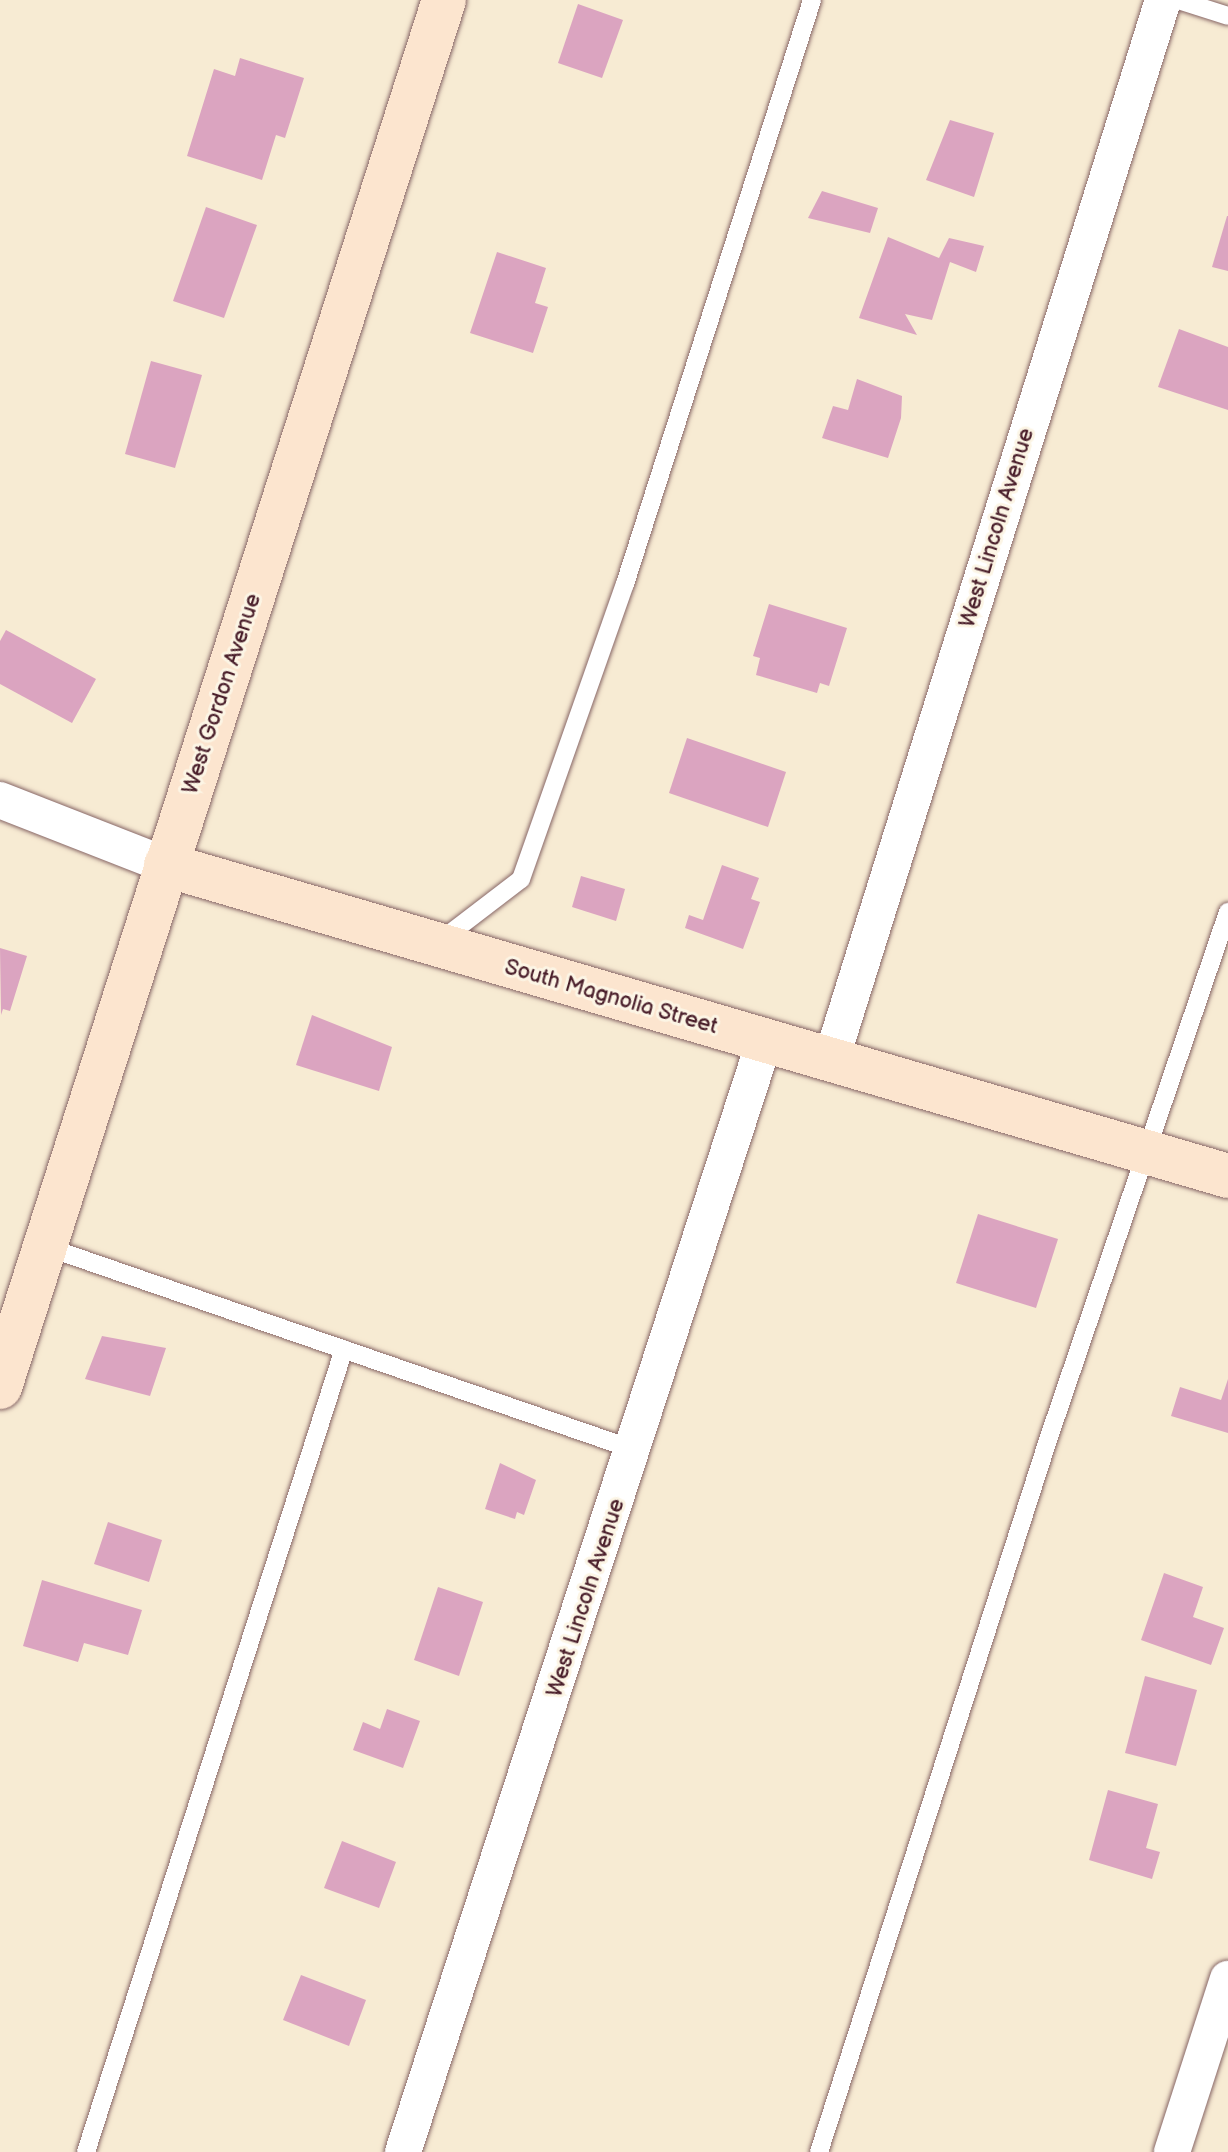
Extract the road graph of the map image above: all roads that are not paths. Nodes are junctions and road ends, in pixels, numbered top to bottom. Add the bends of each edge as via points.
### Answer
1 (444, 0) edge
2 (812, 0) edge
3 (1163, 0) edge
4 (1178, 0) edge
5 (1228, 16) edge
6 (0, 800) edge
7 (166, 865) junction
8 (1228, 912) edge
9 (435, 945) junction
10 (764, 1042) junction
11 (832, 1057) junction
12 (1150, 1153) junction
13 (1228, 1176) edge
14 (44, 1246) junction
15 (344, 1349) junction
16 (0, 1387) edge
17 (635, 1450) junction
18 (1228, 1979) edge
19 (1176, 2150) edge
20 (86, 2152) edge
21 (403, 2152) edge
22 (819, 2152) edge

1 - 7 street, West Gordon Avenue
2 - 9 lane via 630,569 521,879
3 - 11 street, West Lincoln Avenue
4 - 5 lane
6 - 7 street, South Magnolia Street
7 - 9 street, South Magnolia Street
7 - 14 street, West Gordon Avenue
8 - 12 lane
9 - 10 street, South Magnolia Street
10 - 11 street, South Magnolia Street
10 - 17 street, West Lincoln Avenue
11 - 12 street, South Magnolia Street
12 - 13 street, South Magnolia Street
12 - 22 lane via 1048,1440
14 - 15 lane
14 - 16 street, West Gordon Avenue
15 - 17 lane
15 - 20 lane
17 - 21 street, West Lincoln Avenue
18 - 19 street

